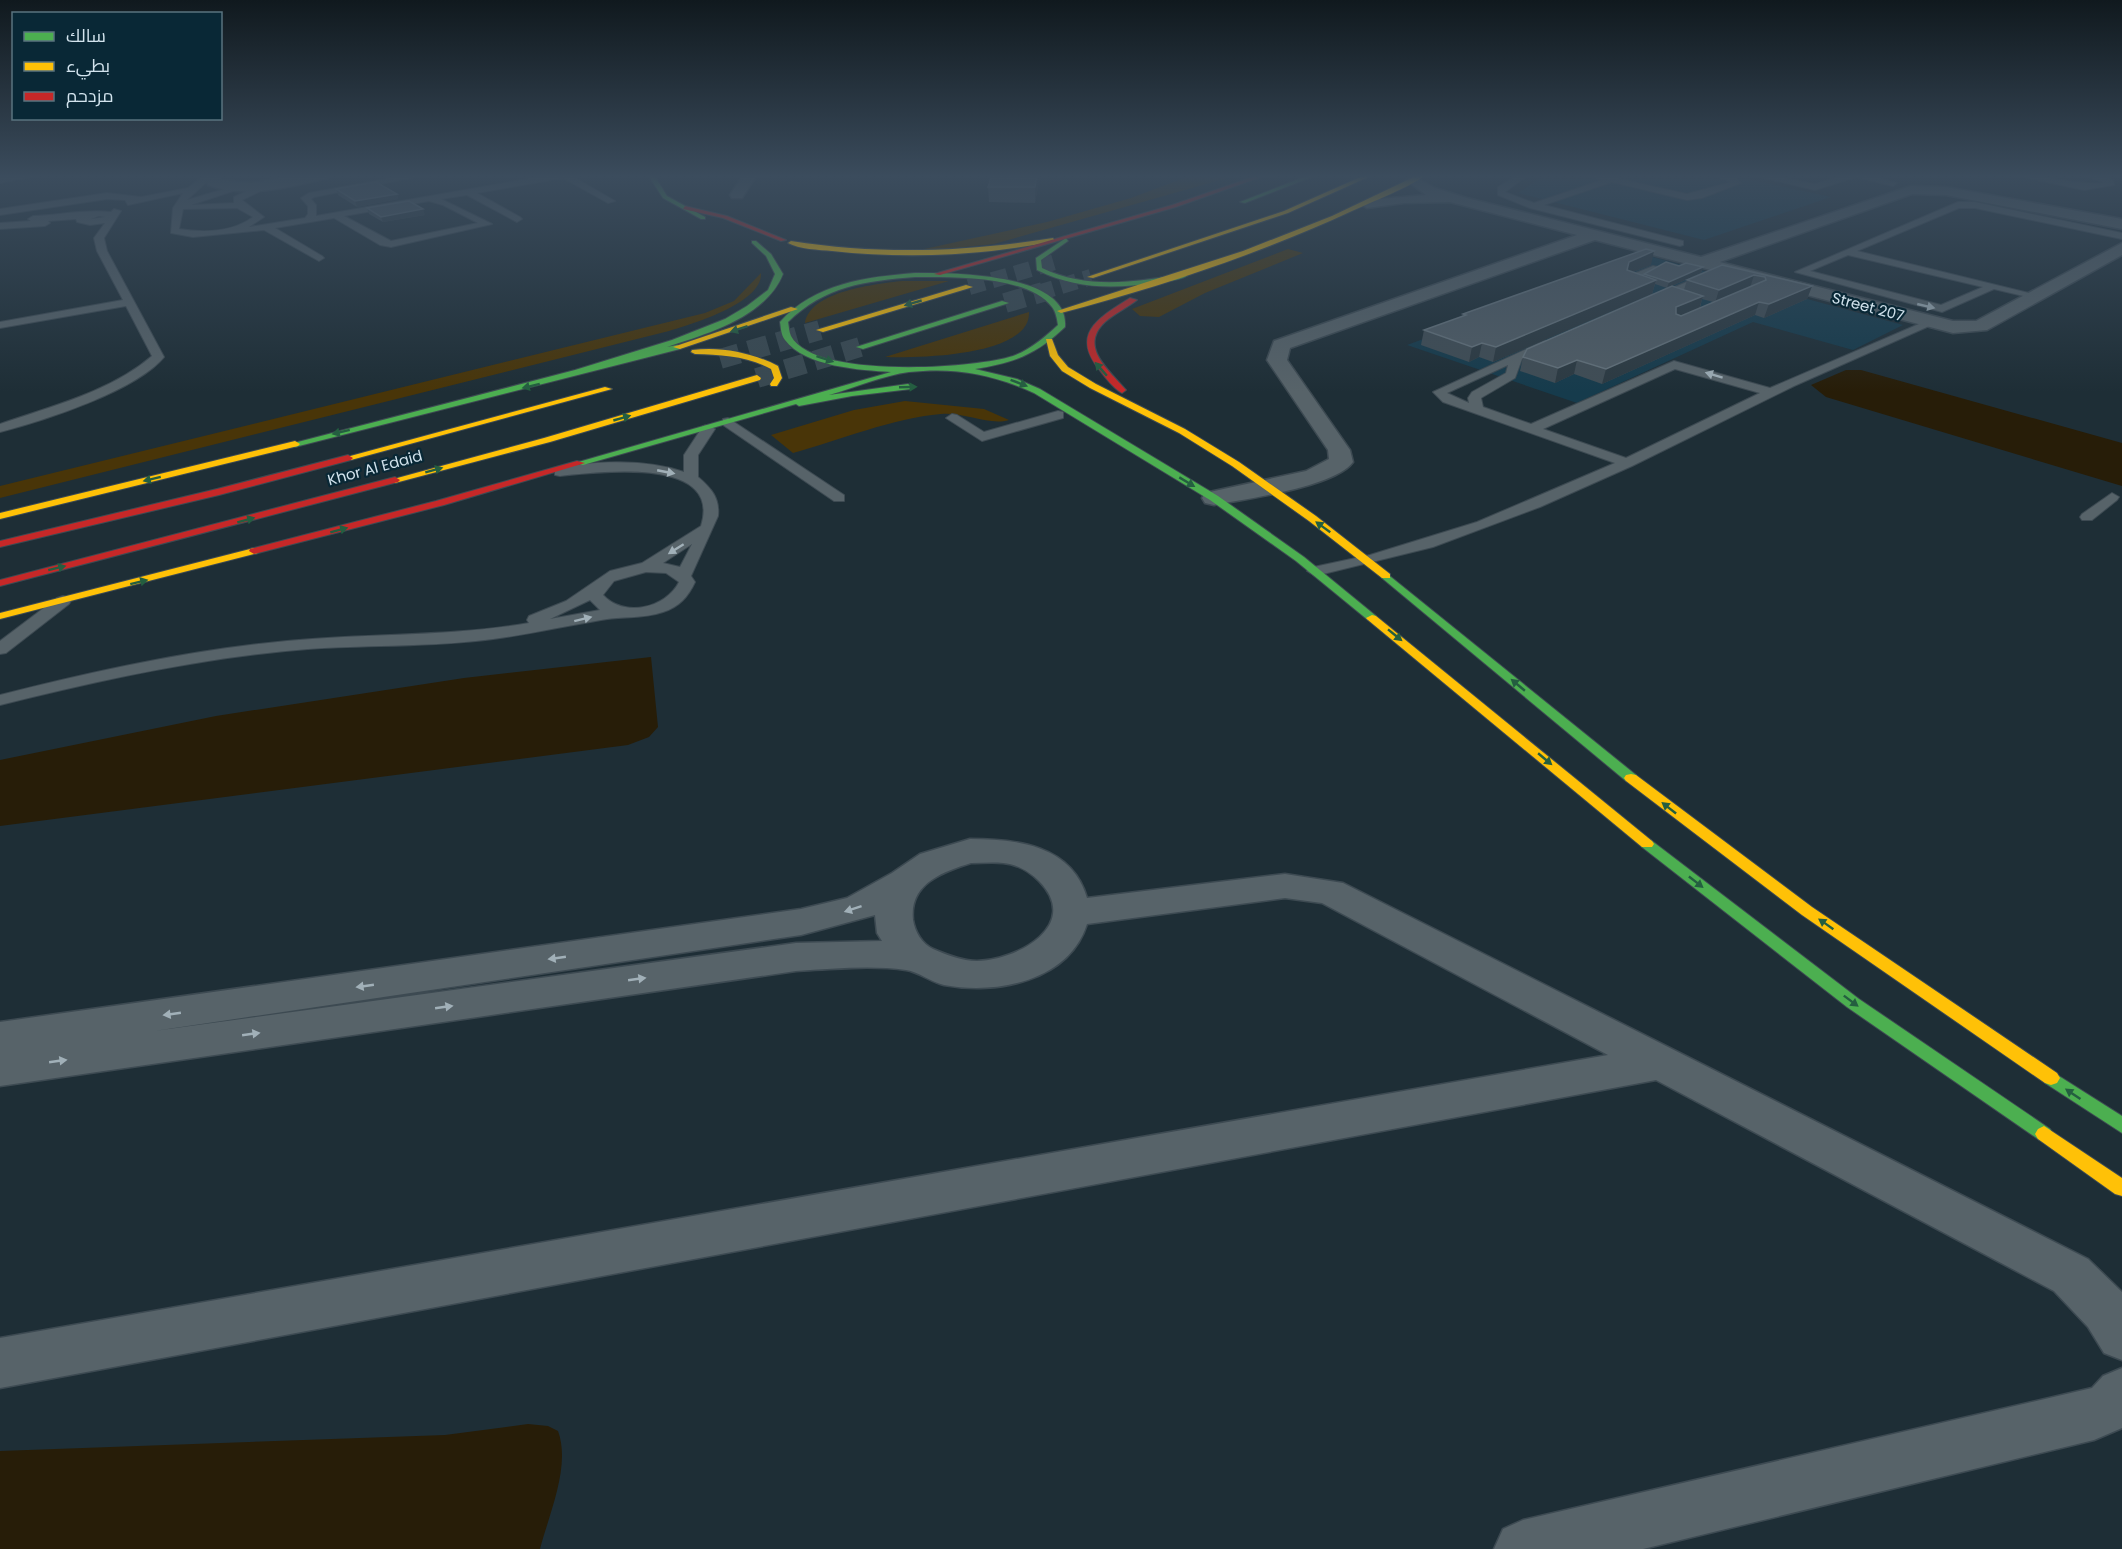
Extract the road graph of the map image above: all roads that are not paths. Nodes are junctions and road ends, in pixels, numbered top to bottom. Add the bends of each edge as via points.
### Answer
1 (101, 247) edge
2 (300, 247) edge
3 (760, 247) edge
4 (765, 247) edge
5 (802, 247) edge
6 (815, 247) edge
7 (1010, 247) edge
8 (1033, 247) edge
9 (1054, 247) edge
10 (1180, 247) edge
11 (1262, 247) edge
12 (1558, 247) edge
13 (1661, 247) edge
14 (1669, 247) edge
15 (1693, 247) edge
16 (1746, 247) edge
17 (1859, 247) edge
18 (2122, 248) edge
19 (1681, 251) junction
20 (1848, 252) junction
21 (785, 257) dead end
22 (319, 258) dead end
23 (1701, 263) junction
24 (1657, 268) edge
25 (1724, 269) junction
26 (938, 274) junction
27 (915, 275) junction
28 (1182, 276) junction
29 (1091, 277) tunnel mouth
30 (1993, 286) junction
31 (969, 287) tunnel mouth
32 (1663, 294) junction
33 (2036, 296) junction
34 (1684, 300) edge
35 (130, 302) junction
36 (1005, 303) tunnel mouth
37 (1642, 303) edge
38 (794, 309) junction
39 (1061, 311) junction
40 (1930, 323) junction
41 (0, 325) edge
42 (819, 330) tunnel mouth
43 (1558, 339) edge
44 (1048, 341) junction
45 (860, 347) tunnel mouth
46 (1517, 357) junction
47 (720, 359) tunnel mouth
48 (631, 361) junction
49 (698, 365) dead end
50 (962, 368) junction
51 (903, 371) junction
52 (757, 378) tunnel mouth
53 (557, 379) junction
54 (621, 386) dead end
55 (927, 387) dead end
56 (1770, 392) junction
57 (788, 405) junction
58 (1034, 406) dead end
59 (1143, 409) junction
60 (1477, 409) junction
61 (1058, 415) junction
62 (952, 418) dead end
63 (732, 421) junction
64 (0, 428) edge
65 (708, 429) junction
66 (1531, 429) junction
67 (1102, 431) junction
68 (1627, 463) junction
69 (545, 474) junction
70 (691, 478) junction
71 (1267, 486) junction
72 (2112, 497) dead end
73 (839, 498) dead end
74 (1214, 498) junction
75 (69, 499) joint
76 (0, 515) edge
77 (2087, 517) dead end
78 (705, 529) junction
79 (0, 544) edge
80 (1371, 561) junction
81 (645, 567) junction
82 (1315, 571) junction
83 (683, 576) junction
84 (0, 583) edge
85 (597, 588) junction
86 (63, 601) junction
87 (621, 611) junction
88 (0, 616) edge
89 (505, 632) junction
90 (0, 649) edge
91 (0, 700) edge
92 (905, 882) junction
93 (1072, 913) junction
94 (914, 956) junction
95 (0, 1038) edge
96 (1658, 1064) junction
97 (0, 1069) edge
98 (2122, 1126) edge
99 (2122, 1188) edge
100 (2122, 1336) edge
101 (14, 1364) edge
102 (2122, 1394) edge
103 (1523, 1549) edge

1 - 35 lane
2 - 22 lane
3 - 53 main road via 779,274 767,295 749,308 694,332
4 - 21 main road
5 - 27 main road via 852,266
6 - 7 main road via 871,257 919,258
8 - 26 main road
9 - 28 main road via 1036,263 1039,270 1062,280 1131,283
10 - 29 main road
11 - 28 main road
12 - 71 street via 1281,345 1277,360 1339,450 1341,462 1313,477
13 - 19 street, Street 207
14 - 19 lane
15 - 19 street
16 - 23 street
17 - 20 lane
18 - 33 street
19 - 23 street, Street 207
20 - 30 lane
20 -> 30 lane via 1800,272 1936,309 1948,309
23 - 25 street, Street 207
24 - 32 lane via 1630,282
25 - 32 lane
25 - 40 street, Street 207
26 - 27 main road
26 - 39 main road via 1005,281 1051,299
27 - 38 main road via 814,289
28 - 39 main road
59 -> 28 main road via 1099,370 1087,344 1101,318
30 - 33 lane
31 -> 42 main road
32 - 34 lane
32 - 37 lane
33 - 40 street, Street 207 via 1980,326
35 - 41 lane
35 - 64 lane via 158,357 150,366 128,381
36 - 45 main road
38 -> 48 main road
38 -> 51 main road via 784,322 787,336 801,349 861,368
39 - 44 main road via 1062,325
40 - 56 lane
43 - 46 lane
44 - 50 main road via 1014,357
44 - 59 main road via 1052,355 1062,367
46 - 60 lane via 1511,375 1476,395
46 - 60 lane via 1439,392 1447,399
47 - 49 main road
48 - 53 main road
48 - 63 main road via 687,352 742,353 763,359 776,368 778,378 773,388
50 - 51 main road
50 -> 67 main road via 1037,391
51 - 57 main road
84 -> 52 main road, Khor Al Edaid via 547,440
53 -> 75 main road
54 - 79 main road, Khor Al Edaid via 219,492
57 -> 55 main road via 874,390
56 -> 66 lane via 1674,365
56 - 68 lane
57 - 63 main road
58 - 61 main road
59 - 71 main road
60 - 66 lane
61 - 62 lane via 982,437
61 - 67 main road
63 - 65 main road
63 - 73 lane
65 - 69 main road
65 - 70 lane via 691,455
66 - 68 lane
67 -> 74 main road
68 - 80 lane via 1571,491 1446,539
69 -> 70 lane via 627,468
86 -> 69 main road
70 - 78 lane via 711,500
71 - 74 street
80 -> 71 main road
72 - 77 lane
74 - 82 main road
75 - 76 street
78 -> 81 lane
78 - 83 lane
80 - 82 lane
98 -> 80 main road via 1753,873 1623,772
81 - 83 lane via 675,570
81 - 85 lane via 616,574
82 -> 99 main road via 1627,828 1853,1003
83 - 87 lane via 687,582 685,590 667,604
85 - 87 lane via 595,596 599,603
85 - 89 lane via 558,611
86 - 88 main road
86 - 90 lane
89 -> 87 lane
89 - 91 lane via 231,653 139,668
92 - 93 street via 933,862 970,851 1008,851 1042,863 1065,885
92 - 94 street via 893,907 896,933
92 -> 95 street via 858,908 801,922
93 - 94 street via 1064,937 1043,957 1012,970 977,975 943,970
93 - 96 street via 1285,886 1330,892
97 -> 94 street via 796,957
96 - 100 street via 2071,1275 2095,1296
96 - 101 street
102 - 103 street via 2114,1404 2094,1414

